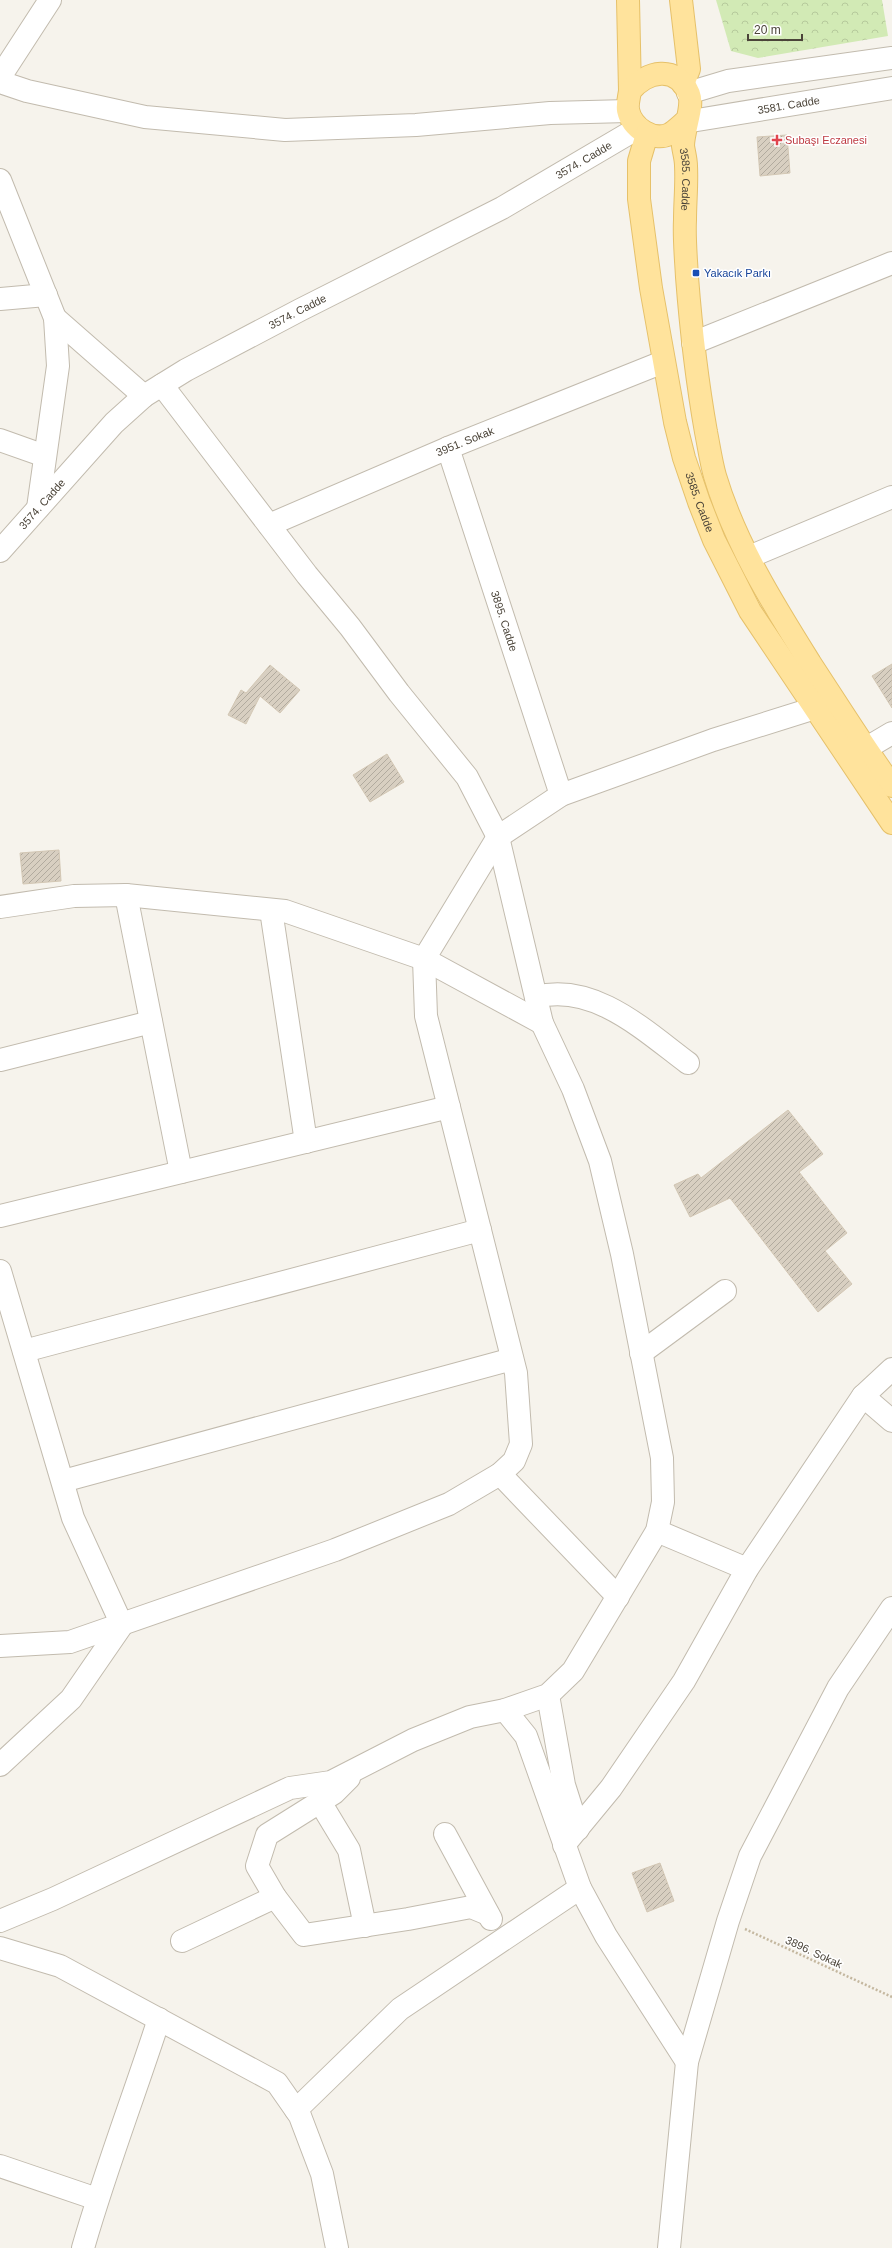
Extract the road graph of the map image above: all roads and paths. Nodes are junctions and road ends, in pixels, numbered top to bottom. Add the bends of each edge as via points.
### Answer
1 (50, 0) edge
2 (628, 0) edge
3 (680, 0) edge
4 (892, 58) edge
5 (0, 77) edge
6 (0, 82) edge
7 (686, 88) junction
8 (892, 88) edge
9 (636, 116) junction
10 (685, 122) junction
11 (0, 180) edge
12 (892, 263) edge
13 (46, 295) junction
14 (0, 299) edge
15 (55, 318) junction
16 (693, 343) junction
17 (664, 362) junction
18 (153, 391) junction
19 (0, 440) edge
20 (448, 448) junction
21 (45, 456) junction
22 (892, 497) edge
23 (38, 508) junction
24 (268, 525) junction
25 (0, 551) edge
26 (749, 557) junction
27 (815, 708) junction
28 (892, 733) edge
29 (865, 749) junction
30 (892, 786) edge
31 (561, 795) junction
32 (892, 823) edge
33 (498, 837) junction
34 (126, 895) junction
35 (0, 907) edge
36 (271, 910) junction
37 (424, 959) junction
38 (536, 997) junction
39 (151, 1022) junction
40 (542, 1023) junction
41 (0, 1060) edge
42 (688, 1063) dead end
43 (449, 1107) junction
44 (306, 1142) junction
45 (181, 1172) junction
46 (0, 1216) edge
47 (480, 1230) junction
48 (0, 1271) edge
49 (725, 1291) dead end
50 (24, 1351) junction
51 (641, 1353) junction
52 (512, 1359) junction
53 (892, 1369) edge
54 (863, 1396) junction
55 (892, 1421) edge
56 (500, 1474) junction
57 (63, 1482) junction
58 (656, 1530) junction
59 (747, 1569) junction
60 (618, 1597) junction
61 (892, 1608) edge
62 (122, 1625) junction
63 (0, 1646) edge
64 (548, 1695) junction
65 (505, 1710) junction
66 (0, 1764) edge
67 (361, 1766) junction
68 (320, 1802) junction
69 (445, 1834) dead end
70 (571, 1837) junction
71 (580, 1888) junction
72 (274, 1896) junction
73 (488, 1914) junction
74 (0, 1921) edge
75 (728, 1921) junction
76 (364, 1926) junction
77 (503, 1939) junction
78 (182, 1941) dead end
79 (0, 1948) edge
80 (892, 1997) edge
81 (159, 2019) junction
82 (687, 2062) junction
83 (296, 2110) junction
84 (0, 2166) edge
85 (97, 2199) junction
86 (83, 2248) edge
87 (337, 2248) edge
88 (669, 2248) edge

1 - 5 street
2 - 9 main road, 3585. Cadde
3 - 7 main road, 3585. Cadde via 689,70
4 - 7 street
6 - 9 street via 27,91 145,117 285,130 416,125 550,113
7 - 9 main road, 3585. Cadde via 675,78 655,73 645,76
7 - 10 main road, 3585. Cadde via 690,113
8 - 10 street, 3581. Cadde
9 - 10 main road, 3585. Cadde via 657,136 669,134
9 - 17 main road, 3585. Cadde via 639,199
9 - 18 street, 3574. Cadde via 502,208 300,310 186,370
10 - 16 main road, 3585. Cadde via 685,254
11 - 13 street
12 - 16 street
13 - 14 street
13 - 15 street
15 - 18 street
15 - 21 street via 58,366
16 - 26 main road, 3585. Cadde via 714,474
17 - 20 street, 3951. Sokak
17 - 27 main road, 3585. Cadde via 684,458 714,540 750,611
18 - 23 street, 3574. Cadde via 114,423
18 - 24 street
19 - 21 street
20 - 24 street, 3951. Sokak
20 - 31 street, 3895. Cadde
21 - 23 street
22 - 26 street
23 - 25 street, 3574. Cadde
24 - 33 street via 467,777
26 - 29 main road, 3585. Cadde via 792,633
27 - 31 street via 713,740
27 - 32 main road, 3585. Cadde
28 - 29 street
29 - 30 main road, 3585. Cadde
31 - 33 street
33 - 37 street
33 - 38 street
34 - 35 street via 74,896
34 - 36 street
34 - 39 street
36 - 37 street via 285,911
36 - 44 street
37 - 40 street
37 - 43 street via 426,1016
38 - 40 street
38 - 42 street via 562,994 586,999 625,1016
39 - 41 street
39 - 45 street
40 - 51 street via 572,1089 600,1161 622,1254
43 - 44 street
43 - 47 street
44 - 45 street
45 - 46 street
47 - 50 street
47 - 52 street
48 - 50 street
49 - 51 street
50 - 57 street
51 - 58 street via 662,1458 662,1502
52 - 56 street via 516,1373 521,1444 514,1461
52 - 57 street
53 - 54 street
54 - 55 street
54 - 59 street
56 - 60 street
56 - 62 street via 449,1504 335,1550
57 - 62 street via 73,1518
58 - 59 street
58 - 60 street
59 - 70 street via 684,1681 611,1788
60 - 64 street via 572,1671
61 - 75 street via 834,1695 750,1856
62 - 63 street via 70,1642
62 - 66 street via 71,1699
64 - 65 street
64 - 70 street
65 - 67 street via 470,1717 413,1740
65 - 70 street via 526,1736
67 - 68 street via 334,1793
67 - 74 street via 331,1782 290,1788 60,1896
68 - 72 street via 267,1835 257,1866
68 - 76 street via 349,1850
69 - 73 street
70 - 71 street
71 - 77 street
71 - 82 street via 606,1936
72 - 76 street via 304,1935
72 - 78 street
73 - 76 street via 471,1907
73 - 77 street
75 - 80 path, 3896. Sokak
75 - 82 street
77 - 83 street via 400,2009
79 - 81 street via 60,1966
81 - 83 street via 277,2084
81 - 85 street
82 - 88 street
83 - 87 street via 322,2174
84 - 85 street
85 - 86 street

